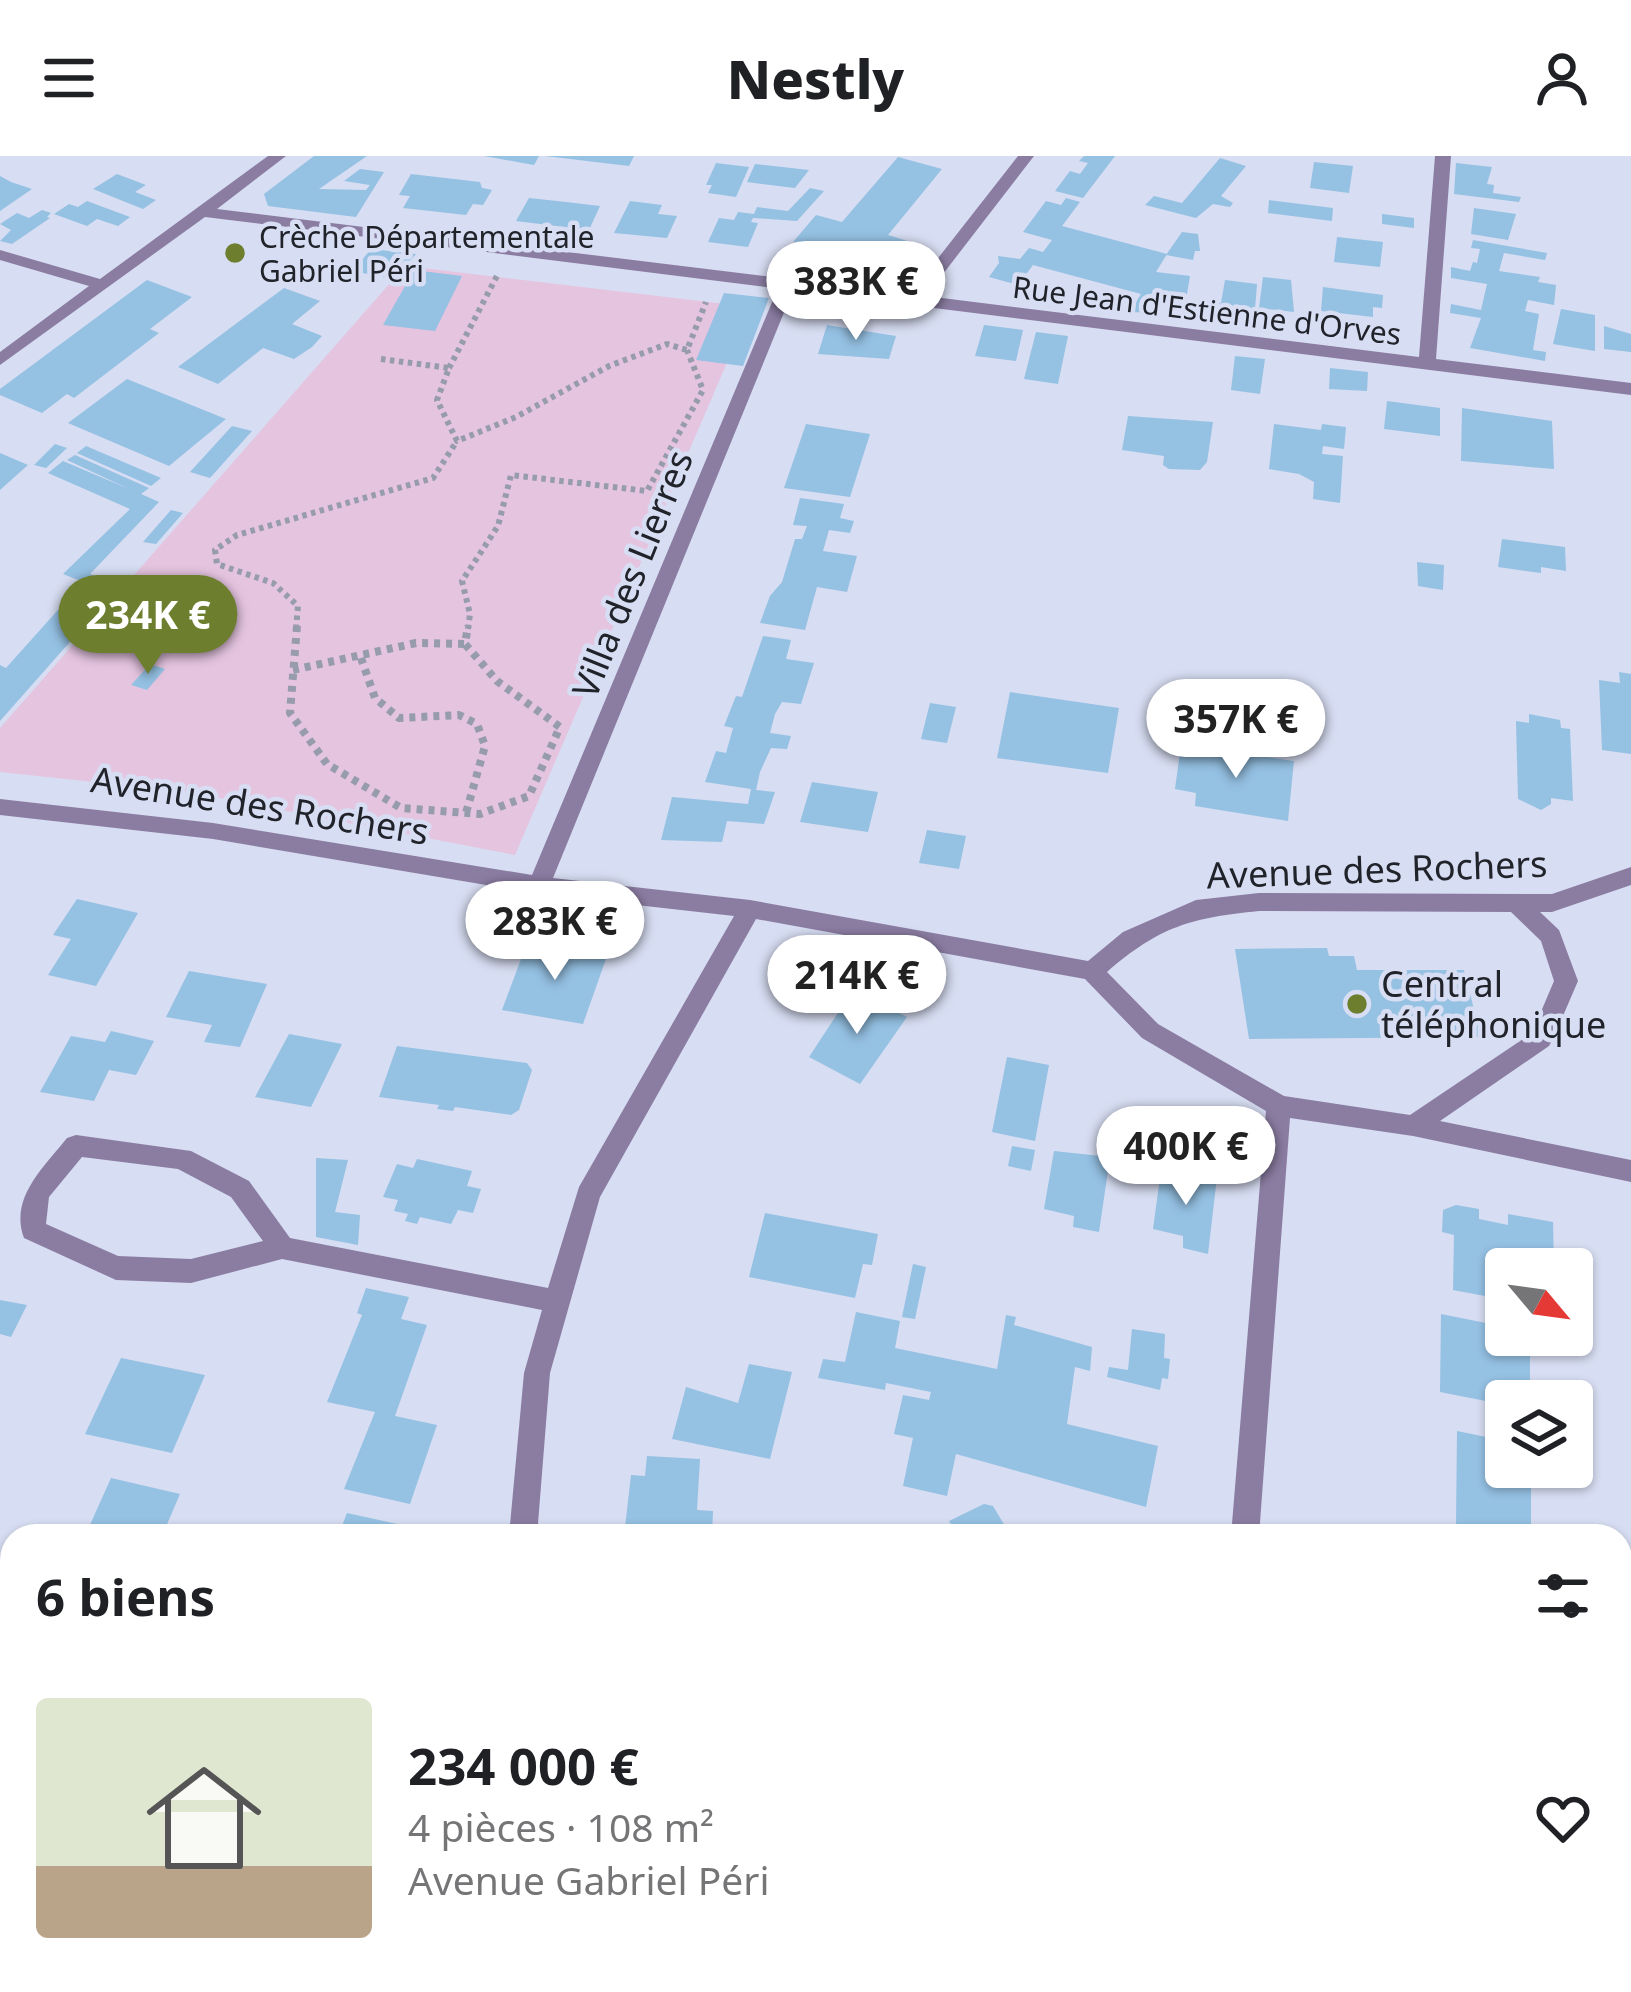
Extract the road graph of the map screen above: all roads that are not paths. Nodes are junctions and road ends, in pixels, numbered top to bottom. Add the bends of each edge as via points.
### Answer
1 (278, 156) edge
2 (1026, 156) edge
3 (1444, 156) edge
4 (205, 212) junction
5 (0, 254) edge
6 (103, 285) junction
7 (786, 288) junction
8 (913, 302) junction
9 (0, 360) edge
10 (1427, 363) junction
11 (1631, 389) edge
12 (0, 807) edge
13 (1631, 877) edge
14 (539, 885) junction
15 (1517, 904) junction
16 (750, 909) junction
17 (1092, 971) junction
18 (1279, 1106) junction
19 (1413, 1126) junction
20 (1631, 1171) edge
21 (283, 1248) junction
22 (556, 1301) junction
23 (524, 1524) edge
24 (1246, 1524) edge

1 - 4 street
2 - 8 street
3 - 10 street
4 - 6 street
4 - 7 street, Rue Jean d'Estienne d'Orves
5 - 6 street
6 - 9 street
7 - 8 street, Rue Jean d'Estienne d'Orves
7 - 14 street, Villa des Lierres
8 - 10 street, Rue Jean d'Estienne d'Orves
10 - 11 street, Rue Jean d'Estienne d'Orves
12 - 14 street, Avenue des Rochers via 213,831
13 - 15 street, Avenue des Rochers via 1552,903
14 - 16 street, Avenue des Rochers
15 - 17 street, Avenue des Rochers via 1258,902 1196,909 1131,938
15 - 19 street via 1551,936 1566,981 1541,1039
16 - 17 street, Avenue des Rochers
16 - 22 street via 588,1196
17 - 18 street via 1150,1031
18 - 19 street
18 - 24 street
19 - 20 street
21 - 21 street via 240,1189 182,1160 76,1146 37,1193 33,1230 116,1268 191,1271
21 - 22 street
22 - 23 street via 537,1373

